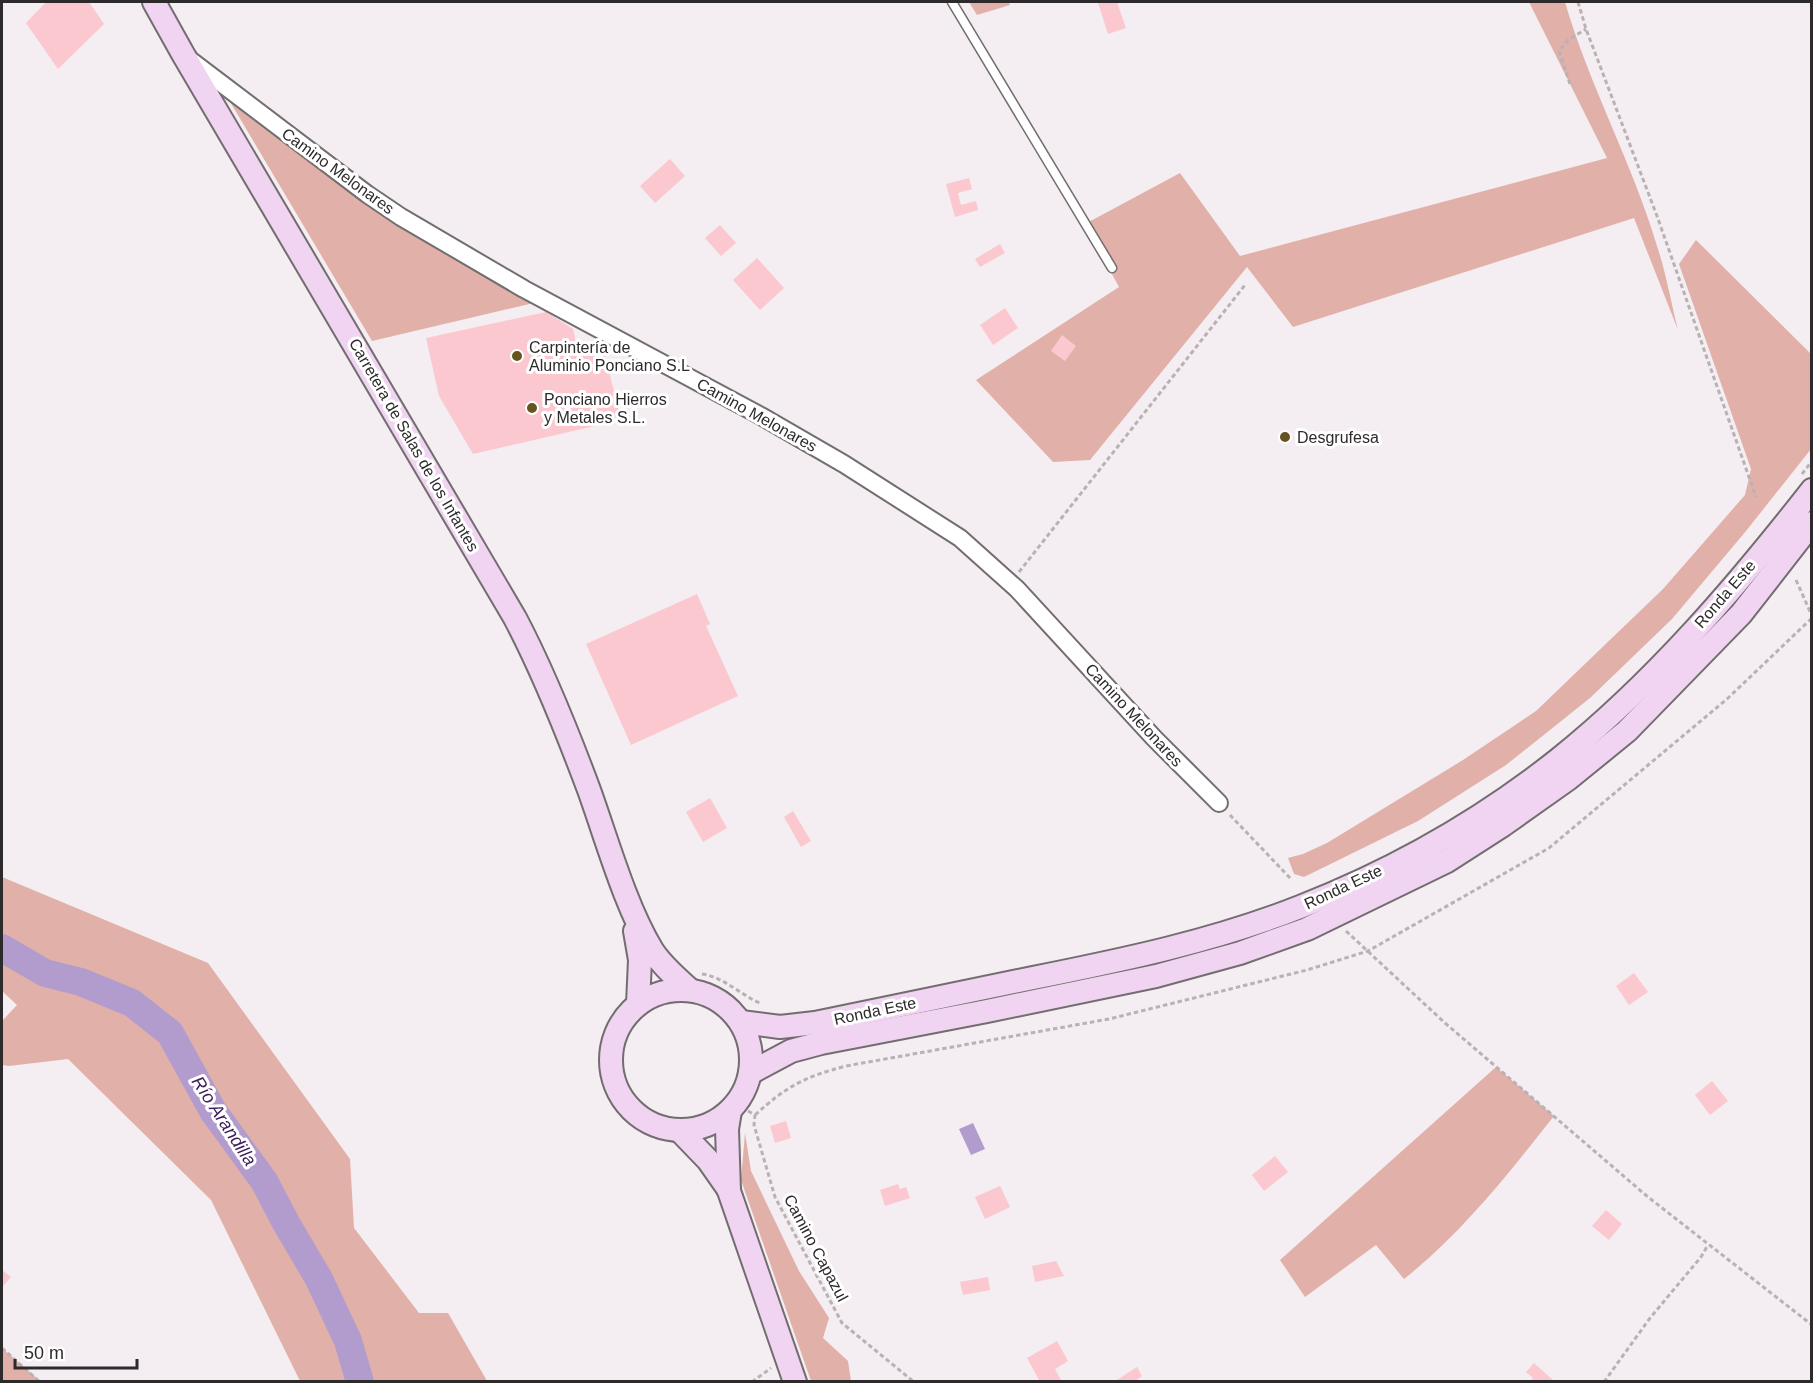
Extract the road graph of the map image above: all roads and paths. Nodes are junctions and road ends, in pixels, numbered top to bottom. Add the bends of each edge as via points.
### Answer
1 (154, 2) edge
2 (952, 2) edge
3 (1578, 2) edge
4 (1586, 29) junction
5 (183, 54) junction
6 (1570, 84) dead end
7 (1112, 268) dead end
8 (1245, 285) dead end
9 (1812, 461) edge
10 (1805, 484) edge
11 (1756, 497) dead end
12 (1812, 523) edge
13 (1796, 580) dead end
14 (1011, 583) junction
15 (1812, 616) edge
16 (1219, 803) joint
17 (1291, 879) dead end
18 (632, 909) junction
19 (1346, 930) dead end
20 (686, 986) junction
21 (638, 1004) junction
22 (765, 1005) dead end
23 (741, 1022) junction
24 (750, 1073) junction
25 (734, 1108) junction
26 (680, 1131) junction
27 (729, 1191) junction
28 (1708, 1245) junction
29 (1812, 1325) edge
30 (2, 1348) edge
31 (40, 1382) edge
32 (795, 1382) edge
33 (914, 1382) edge
34 (1604, 1382) edge

1 - 5 main road, Carretera de Salas de los Infantes
2 - 7 lane
3 - 4 path
4 - 6 path via 1559,51
4 - 11 path
5 - 14 street, Camino Melonares via 401,218 844,464 960,538
5 - 18 main road, Carretera de Salas de los Infantes via 529,644 568,735
8 - 14 path
9 - 10 path
10 - 23 main road, Ronda Este via 1718,606 1613,712 1558,760 1424,849 1300,907 1154,953 815,1023 780,1027
12 - 24 main road, Ronda Este via 1741,614 1627,731 1568,779 1447,861 1307,929 1239,953 1156,976 821,1043 791,1051
13 - 15 path
14 - 16 street, Camino Melonares
16 - 17 path
18 - 20 main road, Carretera de Salas de los Infantes via 653,951
18 - 21 main road, Carretera de Salas de los Infantes via 640,960
19 - 28 path via 1445,1023
20 - 21 main road via 650,996
20 - 22 path via 701,974 711,975
20 - 23 main road via 727,1006
21 - 26 main road via 624,1017 615,1034 612,1073 628,1107 643,1120
23 - 24 main road via 750,1047
24 - 25 main road via 746,1089
25 - 26 main road via 715,1122
25 - 27 main road via 727,1137
25 - 33 path, Camino Capazul via 755,1115 754,1125 775,1197 842,1323
26 - 27 main road via 708,1160
27 - 32 main road
28 - 29 path
28 - 34 path
30 - 31 path

